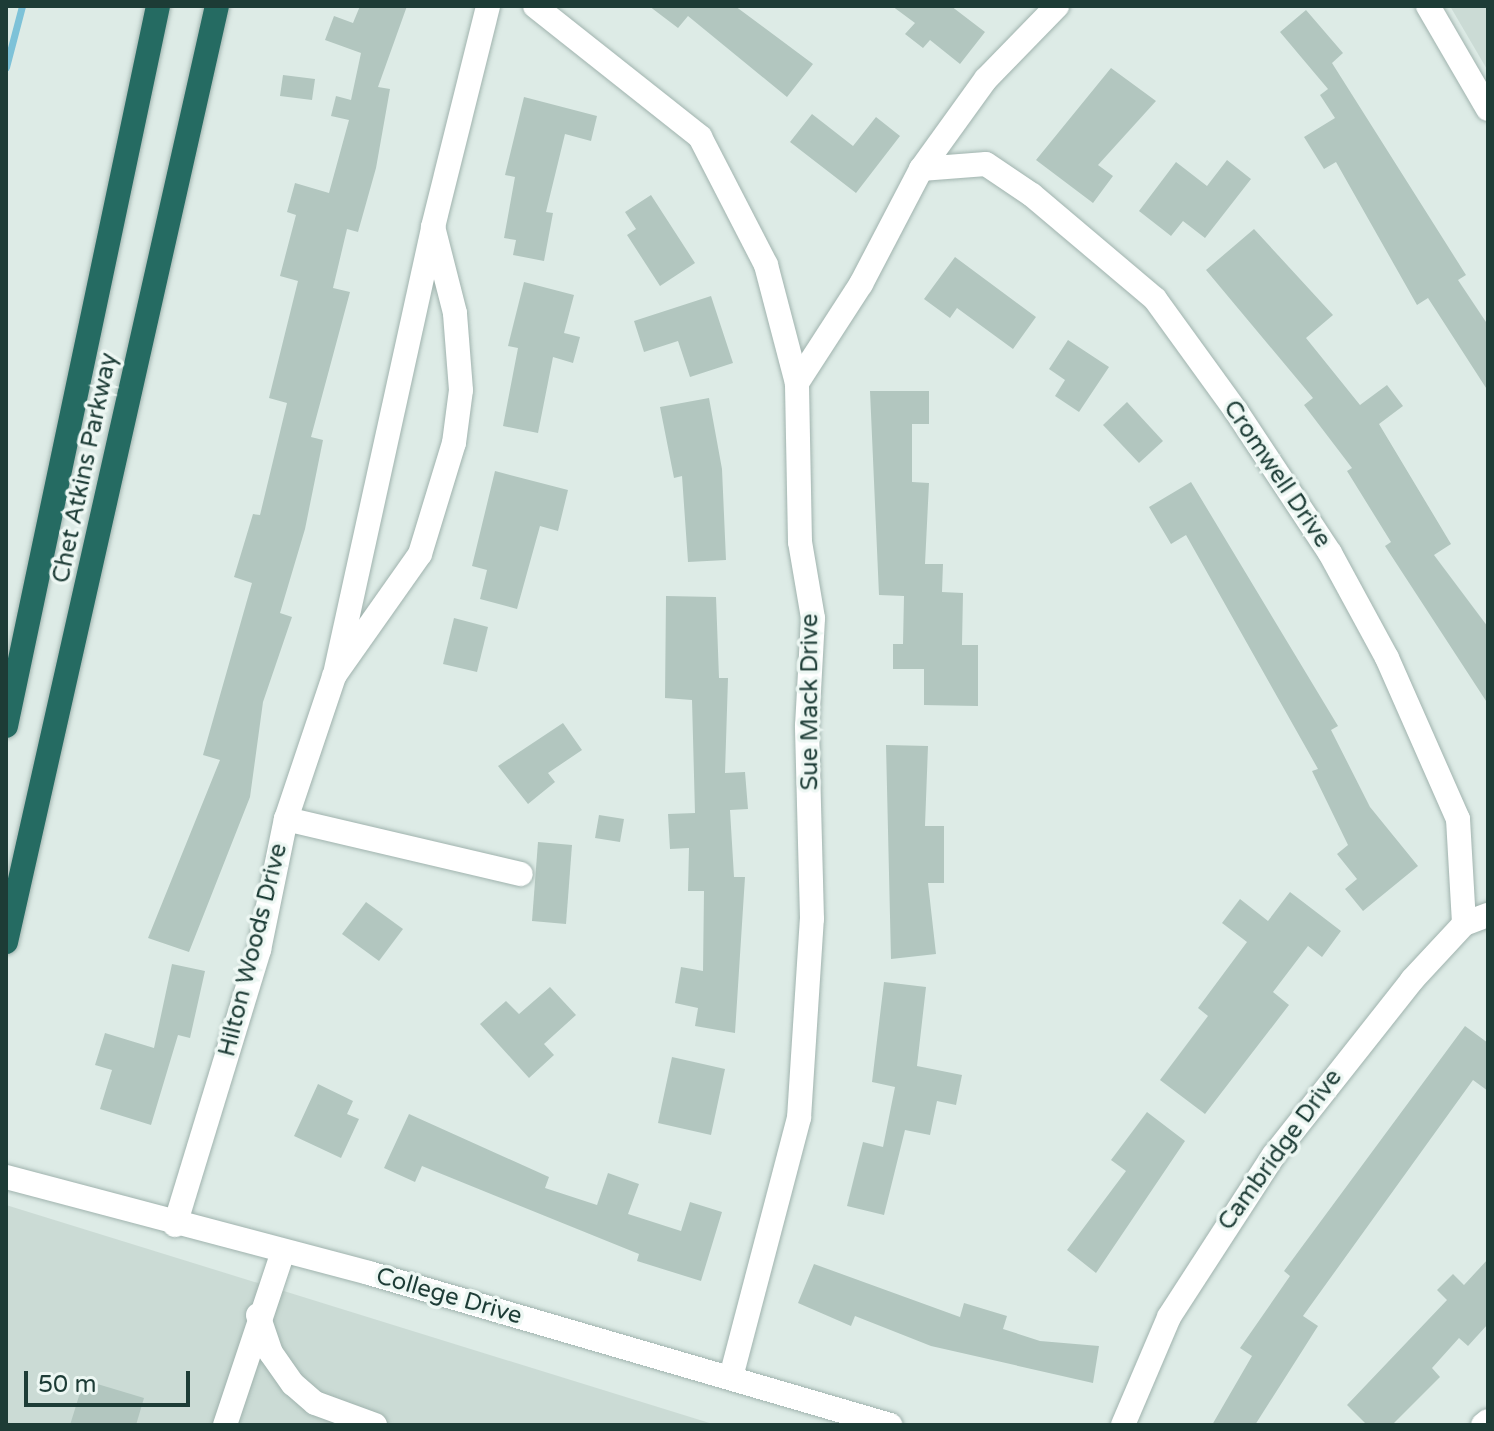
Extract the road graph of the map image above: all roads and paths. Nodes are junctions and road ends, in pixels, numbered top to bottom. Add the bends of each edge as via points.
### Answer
1 (158, 6) edge
2 (217, 6) edge
3 (488, 6) edge
4 (535, 6) edge
5 (1057, 6) edge
6 (1428, 6) edge
7 (1488, 109) edge
8 (921, 169) junction
9 (433, 227) junction
10 (797, 383) junction
11 (334, 676) junction
12 (6, 726) edge
13 (286, 819) junction
14 (521, 874) dead end
15 (1488, 915) edge
16 (1464, 924) junction
17 (6, 942) edge
18 (6, 1177) edge
19 (175, 1225) junction
20 (283, 1252) junction
21 (258, 1315) junction
22 (731, 1377) junction
23 (1488, 1421) edge
24 (225, 1425) edge
25 (375, 1425) edge
26 (890, 1425) edge
27 (1123, 1425) edge
28 (1483, 1425) edge

1 - 12 highway, Chet Atkins Parkway
2 - 17 highway, Chet Atkins Parkway
3 - 9 street, Hilton Woods Drive
4 - 10 street, Sue Mack Drive via 700,137 766,265
5 - 8 street via 986,79
6 - 7 street
8 - 10 street via 861,284
8 - 16 street, Cromwell Drive via 986,164 1032,195 1155,299 1236,411 1330,553 1387,658 1458,819
9 - 11 street, Hilton Woods Drive
9 - 11 street, Hilton Woods Drive via 455,313 461,390 454,443 420,554
10 - 22 street, Sue Mack Drive via 800,542 813,618 807,726 812,919 799,1118
11 - 13 street, Hilton Woods Drive
13 - 14 street
13 - 19 street, Hilton Woods Drive via 259,950
15 - 16 street, Cambridge Drive
16 - 27 street, Cambridge Drive via 1345,1060 1222,1230 1169,1317
18 - 19 street, College Drive
19 - 20 street, College Drive
20 - 21 street
20 - 22 street, College Drive
21 - 24 street
21 - 25 street via 271,1353 293,1384 315,1403
22 - 26 street, College Drive
23 - 28 street

